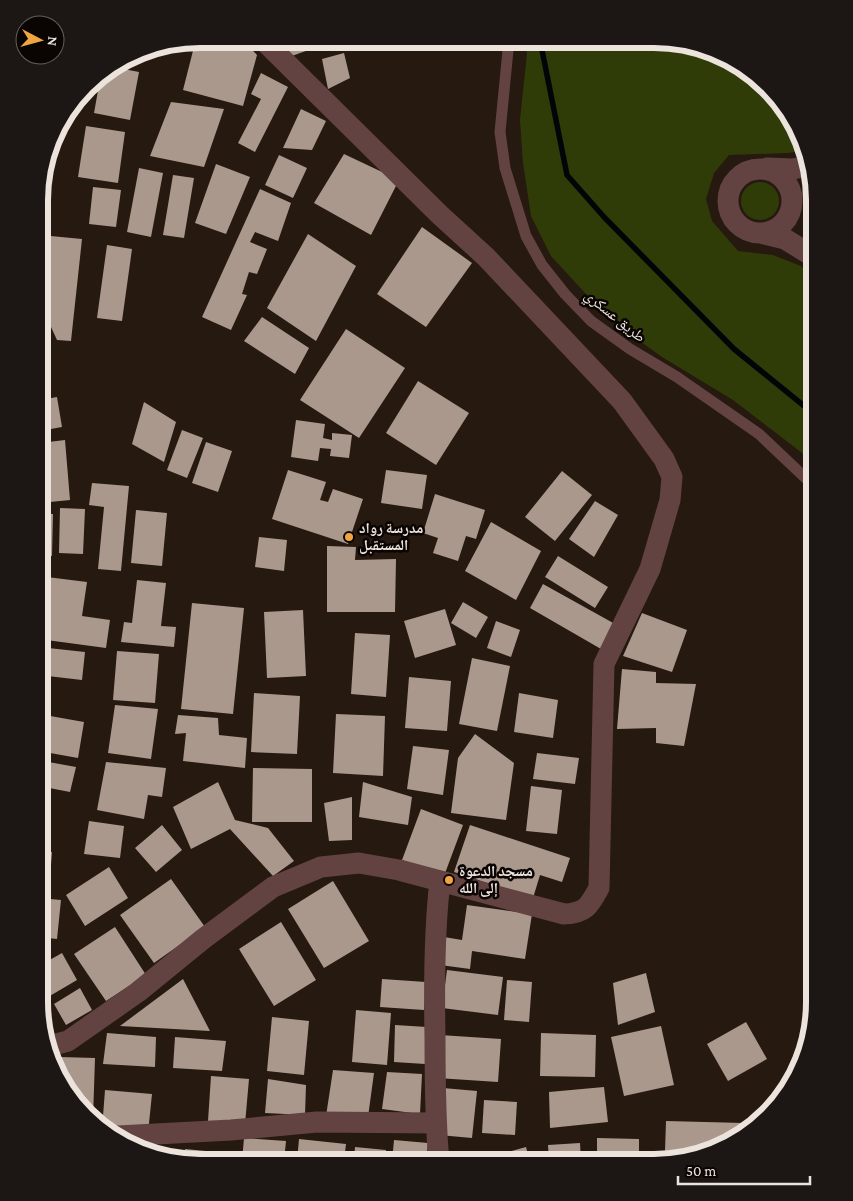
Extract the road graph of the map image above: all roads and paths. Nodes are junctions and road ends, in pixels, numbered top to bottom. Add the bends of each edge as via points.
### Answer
1 (271, 48) edge
2 (508, 48) edge
3 (802, 167) edge
4 (761, 168) junction
5 (804, 176) edge
6 (792, 201) junction
7 (760, 233) junction
8 (806, 237) edge
9 (806, 252) edge
10 (806, 478) edge
11 (440, 881) junction
12 (55, 1047) edge
13 (436, 1123) junction
14 (128, 1135) edge
15 (438, 1154) edge

1 - 11 street via 486,257 615,394 664,459 672,477 670,500 650,569 604,664 598,888 590,904 578,913 564,914
2 - 10 lane, طريق عسكري via 500,132 505,168 526,236 542,265 592,321 759,434
3 - 4 street
4 - 6 street via 782,176 789,185
4 - 7 street via 742,174 730,190 728,200 734,220 750,232
5 - 6 street via 796,185
6 - 7 street via 788,218 781,226
6 - 8 street via 796,222
7 - 9 street via 785,238
11 - 12 street via 359,863 321,867 273,887 138,992 68,1042
11 - 13 street via 434,993
13 - 14 street via 317,1122
13 - 15 street

